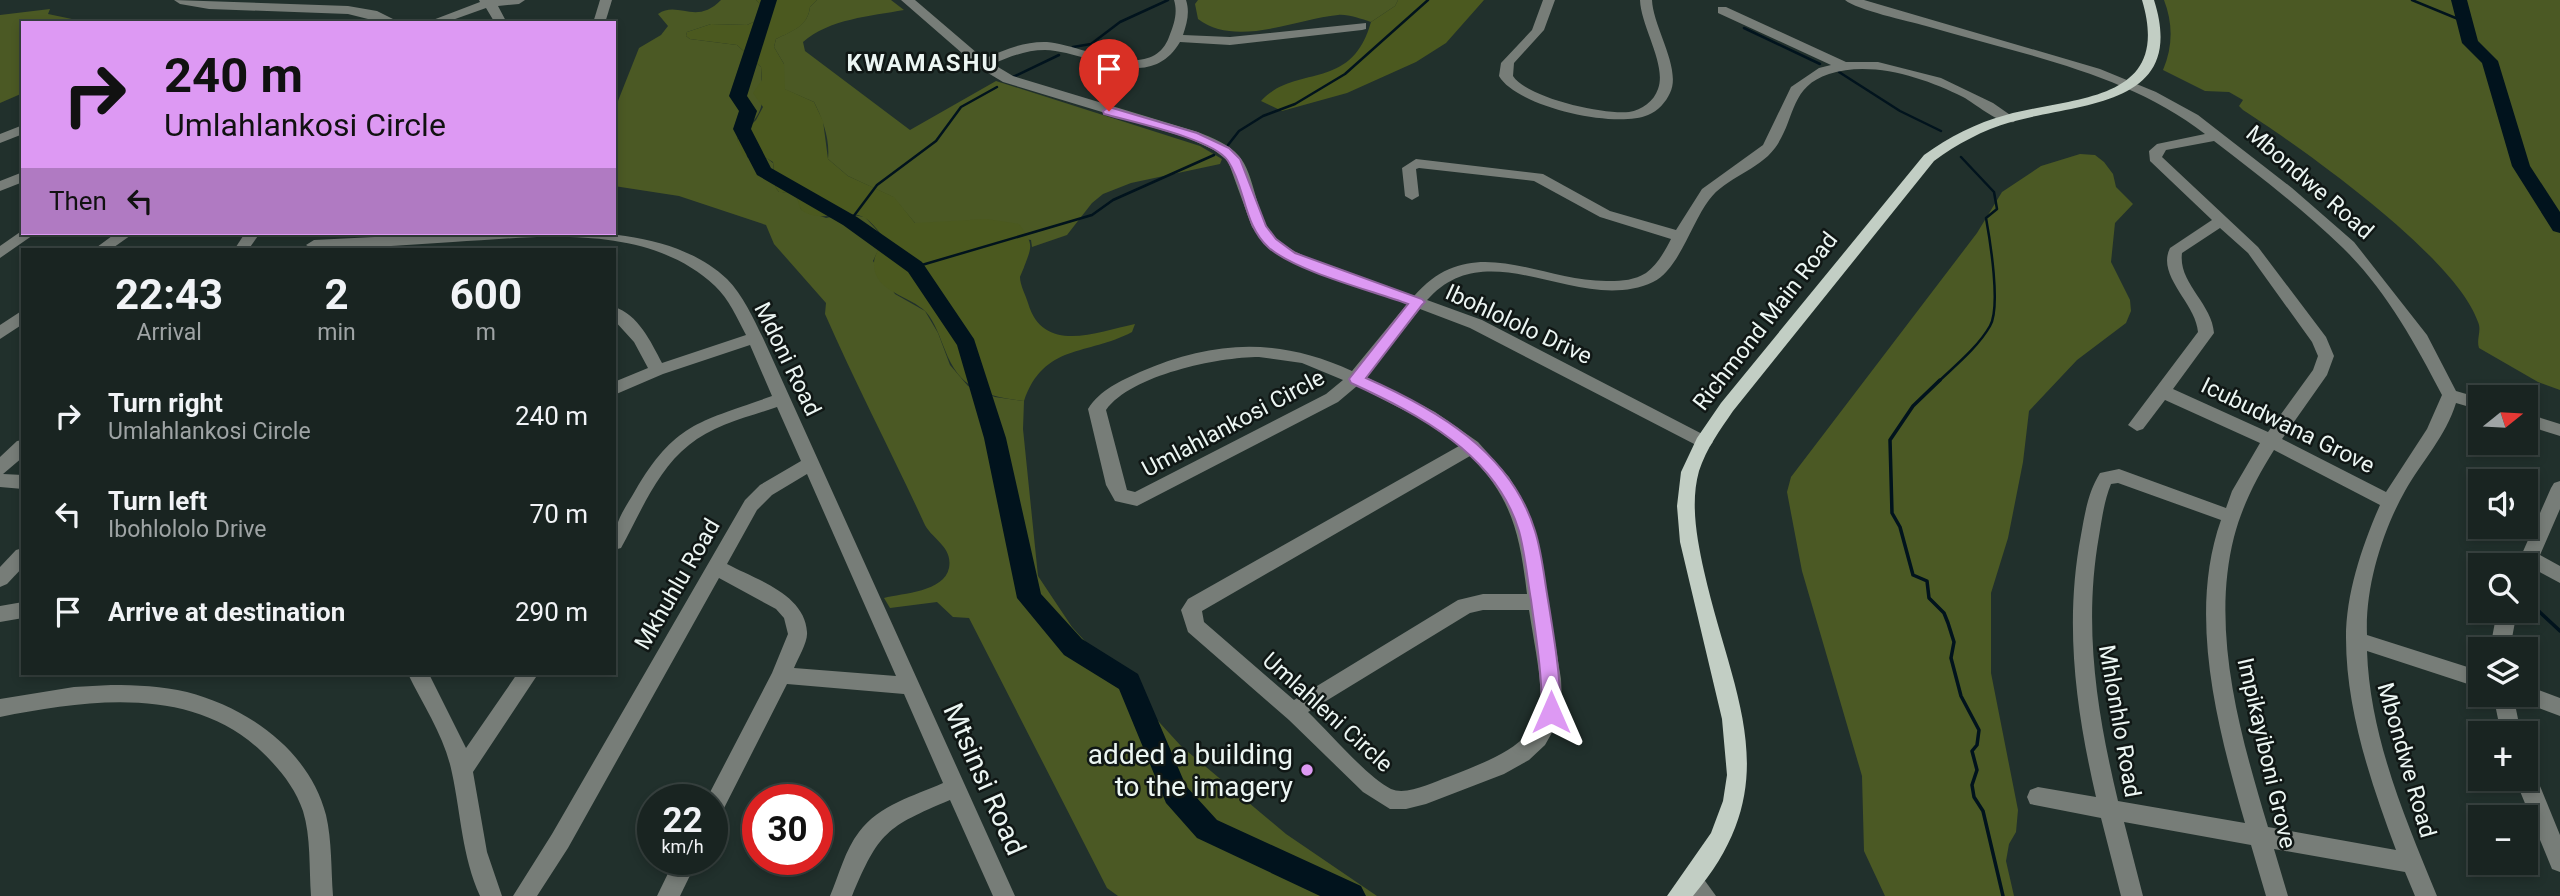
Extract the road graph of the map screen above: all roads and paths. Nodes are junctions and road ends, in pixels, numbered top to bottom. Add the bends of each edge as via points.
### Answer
1 (180, 0) edge
2 (519, 0) edge
3 (606, 0) edge
4 (907, 0) edge
5 (1180, 0) edge
6 (1549, 0) edge
7 (1646, 0) edge
8 (1851, 0) edge
9 (2148, 0) edge
10 (487, 2) edge
11 (1722, 10) dead end
12 (391, 21) edge
13 (436, 21) edge
14 (500, 21) edge
15 (600, 21) edge
16 (1362, 26) dead end
17 (1176, 38) junction
18 (983, 64) junction
19 (1843, 66) junction
20 (2129, 85) junction
21 (2009, 118) junction
22 (21, 130) edge
23 (2219, 136) junction
24 (0, 139) edge
25 (21, 177) edge
26 (0, 187) edge
27 (1412, 196) dead end
28 (2223, 219) junction
29 (24, 235) edge
30 (123, 235) edge
31 (1678, 236) junction
32 (504, 239) edge
33 (316, 243) edge
34 (103, 248) edge
35 (0, 253) edge
36 (1417, 302) junction
37 (616, 314) edge
38 (21, 319) edge
39 (0, 334) edge
40 (755, 338) junction
41 (657, 370) junction
42 (1356, 379) junction
43 (616, 388) edge
44 (2163, 393) junction
45 (2450, 395) junction
46 (782, 399) junction
47 (2468, 400) edge
48 (2538, 423) edge
49 (2137, 425) dead end
50 (2560, 430) edge
51 (1704, 442) junction
52 (2273, 442) junction
53 (1472, 447) junction
54 (21, 448) edge
55 (812, 463) junction
56 (0, 468) edge
57 (0, 480) edge
58 (21, 482) edge
59 (2559, 492) edge
60 (2391, 502) junction
61 (2231, 517) junction
62 (616, 540) edge
63 (2532, 553) edge
64 (21, 557) edge
65 (715, 566) junction
66 (2538, 567) edge
67 (2560, 575) edge
68 (0, 579) edge
69 (1538, 602) junction
70 (21, 610) edge
71 (0, 614) edge
72 (2355, 639) junction
73 (419, 675) edge
74 (527, 675) edge
75 (781, 675) junction
76 (2468, 676) edge
77 (911, 686) junction
78 (2538, 699) edge
79 (2560, 707) edge
80 (0, 708) edge
81 (1293, 711) junction
82 (462, 771) junction
83 (725, 784) edge
84 (956, 787) junction
85 (2531, 791) edge
86 (2038, 797) dead end
87 (2110, 809) junction
88 (2259, 835) junction
89 (2560, 862) edge
90 (2413, 863) junction
91 (679, 875) edge
92 (1692, 891) edge
93 (322, 896) edge
94 (491, 896) edge
95 (524, 896) edge
96 (668, 896) edge
97 (841, 896) edge
98 (1004, 896) edge
99 (2132, 896) edge
100 (2277, 896) edge
101 (2426, 896) edge

1 - 12 street via 242,8 355,10
2 - 10 street
3 - 15 street
4 - 18 street, Ibohlololo Drive
5 - 17 street via 1183,9
6 - 7 street via 1538,31 1507,62 1507,79 1533,96 1614,116 1645,111 1665,89 1666,74 1645,14
8 - 20 street, Mbondwe Road
9 - 20 main road via 2156,45 2147,68
10 - 13 street
10 - 14 street
11 - 19 street
16 - 17 street via 1230,41
17 - 18 street via 1161,56 1135,64 1108,64 1047,46 1015,50
18 - 36 street, Ibohlololo Drive via 1031,87 1193,135 1219,147 1234,159 1259,227 1278,248
19 - 21 street via 1891,68 1924,76
19 - 31 street, Umlahlankosi Circle via 1801,84 1767,149 1705,194
20 - 21 main road, Richmond Main Road via 2112,94
20 - 23 street, Mbondwe Road via 2185,112
21 - 51 main road, Richmond Main Road via 1974,131 1929,158 1727,407
22 - 24 street
23 - 28 street, Impikayiboni Grove via 2162,147 2154,154
23 - 45 street, Mbondwe Road via 2358,255 2430,352
25 - 26 street
27 - 31 street via 1409,171 1416,163 1514,172 1544,180 1605,214
28 - 44 street via 2174,255 2177,271 2207,328
28 - 52 street, Impikayiboni Grove via 2278,280 2326,356 2321,371
29 - 35 street
30 - 34 street
31 - 36 street, Umlahlankosi Circle via 1658,271 1636,283 1602,286 1515,269 1471,267 1438,280
32 - 33 street, Mdoni Road
32 - 40 street, Mdoni Road via 601,235 680,256 717,279
36 - 42 street, Umlahlankosi Circle
36 - 51 street, Ibohlololo Drive via 1488,330
37 - 41 street via 645,345
38 - 39 street
40 - 41 street
40 - 46 street, Mdoni Road
41 - 43 street
42 - 42 street, Umlahlankosi Circle via 1320,406 1143,497 1127,499 1115,485 1097,417 1099,404 1160,370 1209,355 1249,352 1302,358
42 - 53 street, Umlahleni Circle via 1433,419
44 - 49 street
44 - 52 street, Icubudwana Grove
45 - 47 street
45 - 60 street, Mbondwe Road via 2437,427
46 - 55 street, Mdoni Road
46 - 62 street via 680,442
48 - 50 street
51 - 92 main road, Richmond Main Road via 1688,479 1687,521 1697,583 1731,719 1737,781 1726,825
52 - 60 street, Icubudwana Grove
52 - 61 street, Impikayiboni Grove via 2250,475
53 - 69 street, Umlahleni Circle via 1502,479 1521,515 1532,550
53 - 81 street, Umlahleni Circle via 1191,610 1195,626
54 - 56 street
55 - 65 street, Mkhuhlu Road via 757,498
55 - 77 street, Mdoni Road
57 - 58 street
59 - 63 street
60 - 72 street, Mbondwe Road via 2361,576
61 - 87 street, Mhlonhlo Road via 2124,477 2103,482 2085,551 2080,629 2085,689
61 - 88 street, Impikayiboni Grove via 2218,578 2217,637 2229,718
64 - 68 street
65 - 75 street via 793,614 797,634
65 - 95 street, Mkhuhlu Road via 560,841
66 - 67 street
69 - 81 street via 1465,606
69 - 81 street, Umlahleni Circle via 1551,673 1551,712 1534,743 1501,767 1407,799 1388,798
70 - 71 street
72 - 76 street
72 - 90 street, Mbondwe Road via 2365,717
73 - 82 street
74 - 82 street
75 - 77 street
75 - 83 street
77 - 84 street, Mtsinsi Road
78 - 79 street
80 - 93 street via 104,692 147,694 187,700 239,721 265,738 292,769 315,814
82 - 94 street via 478,858
84 - 97 street via 876,828 865,841
84 - 98 street, Mtsinsi Road
85 - 89 street
86 - 87 street
87 - 88 street
87 - 99 street, Mhlonhlo Road
88 - 90 street
88 - 100 street, Impikayiboni Grove
90 - 101 street, Mbondwe Road
91 - 96 street

